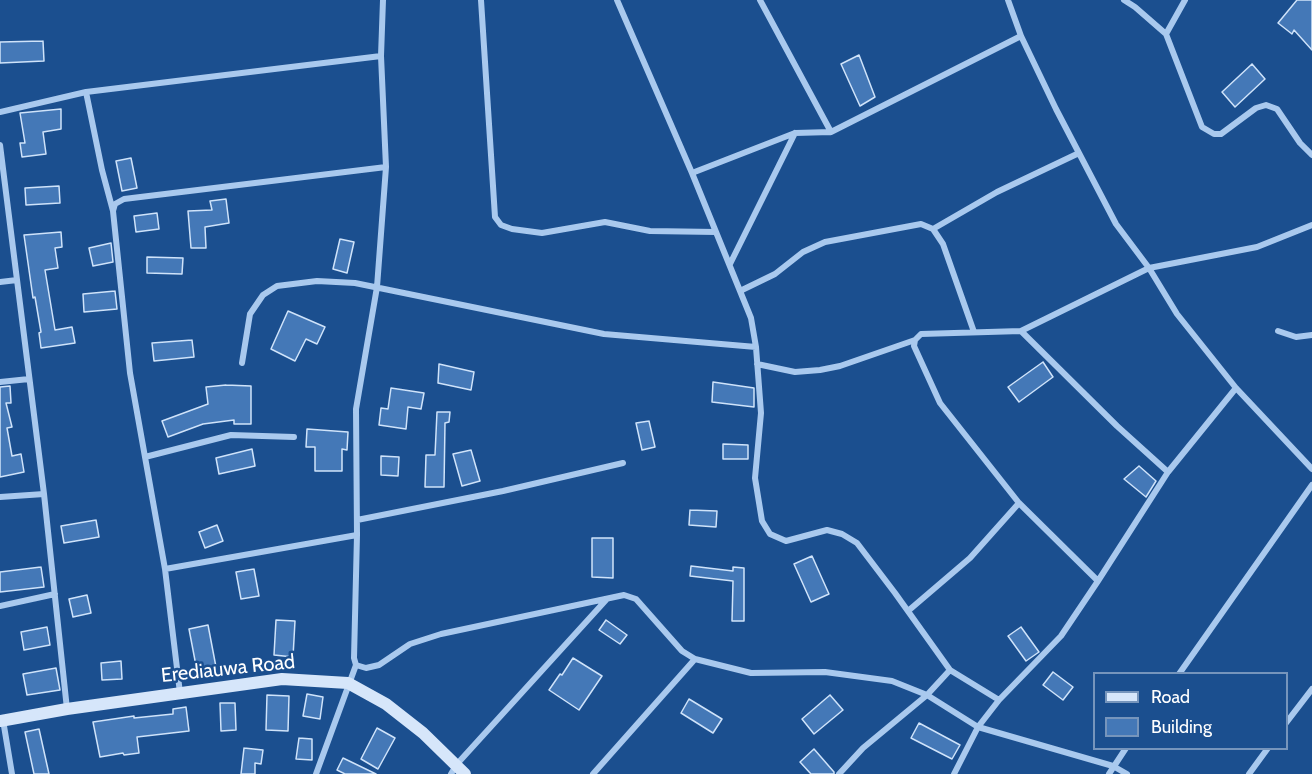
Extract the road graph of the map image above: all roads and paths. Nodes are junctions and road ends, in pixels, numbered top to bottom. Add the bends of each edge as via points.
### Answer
1 (383, 0) edge
2 (481, 0) edge
3 (617, 0) edge
4 (760, 0) edge
5 (1008, 0) edge
6 (1124, 0) edge
7 (1185, 0) edge
8 (1167, 34) junction
9 (1021, 36) junction
10 (381, 56) junction
11 (86, 92) junction
12 (0, 111) edge
13 (831, 132) junction
14 (795, 133) junction
15 (0, 145) edge
16 (1079, 153) junction
17 (1312, 154) edge
18 (386, 166) junction
19 (692, 173) junction
20 (113, 211) junction
21 (1312, 225) edge
22 (933, 229) junction
23 (716, 232) junction
24 (730, 264) junction
25 (1149, 268) junction
26 (17, 280) junction
27 (0, 282) edge
28 (377, 288) junction
29 (740, 291) junction
30 (1021, 331) junction
31 (974, 332) junction
32 (1278, 332) dead end
33 (1312, 335) edge
34 (915, 340) junction
35 (756, 347) junction
36 (242, 363) dead end
37 (758, 364) junction
38 (29, 380) junction
39 (0, 382) edge
40 (1236, 388) junction
41 (294, 437) dead end
42 (145, 457) junction
43 (624, 463) dead end
44 (1312, 469) edge
45 (1168, 472) junction
46 (1312, 484) edge
47 (44, 494) junction
48 (0, 497) edge
49 (1019, 503) junction
50 (357, 520) junction
51 (357, 535) junction
52 (165, 569) junction
53 (1098, 581) junction
54 (55, 594) junction
55 (606, 600) junction
56 (0, 606) edge
57 (908, 611) junction
58 (695, 659) junction
59 (356, 665) junction
60 (950, 670) junction
61 (1180, 672) edge
62 (348, 683) junction
63 (1312, 689) edge
64 (180, 693) junction
65 (927, 695) junction
66 (999, 700) junction
67 (67, 709) junction
68 (2, 721) edge
69 (1288, 722) edge
70 (978, 727) junction
71 (1124, 750) edge
72 (1267, 750) edge
73 (1113, 766) junction
74 (454, 769) edge
75 (12, 774) edge
76 (316, 774) edge
77 (465, 774) edge
78 (593, 774) edge
79 (839, 774) edge
80 (954, 774) edge
81 (1109, 774) edge
82 (1127, 774) edge
83 (1249, 774) edge

1 - 10 street
2 - 23 street via 495,218 501,225 542,233 605,222 650,231
3 - 19 street
4 - 13 street
5 - 9 street
6 - 8 street
7 - 8 street
8 - 17 street via 1202,127 1221,134 1266,105 1277,109
9 - 13 street
9 - 16 street
10 - 11 street
10 - 18 street
11 - 12 street
11 - 20 street
13 - 14 street
14 - 19 street
14 - 24 street
15 - 26 street
16 - 22 street
16 - 25 street via 1116,224
18 - 20 street via 124,199 115,204
18 - 28 street
19 - 23 street
20 - 42 street via 130,373
21 - 25 street via 1257,247
22 - 29 street via 921,224 825,243
22 - 31 street via 943,244
23 - 24 street
24 - 29 street
25 - 30 street
25 - 40 street via 1177,314
26 - 27 street
26 - 38 street
28 - 35 street via 604,334
28 - 36 street via 317,281 277,286 263,295 250,314
28 - 50 street via 356,409
29 - 35 street via 751,318
30 - 31 street
30 - 45 street
31 - 34 street via 921,334
32 - 33 street via 1296,338
34 - 37 street via 820,370 795,372
34 - 49 street via 914,346 940,403
35 - 37 street
37 - 57 street via 760,412 755,478 762,521 770,534 786,541 827,530 842,534 856,543
38 - 39 street
38 - 47 street
40 - 44 street
40 - 45 street
41 - 42 street via 231,435
42 - 52 street
43 - 50 street
45 - 53 street
46 - 61 street
47 - 48 street
47 - 54 street
49 - 53 street
49 - 57 street via 970,558
50 - 51 street
51 - 52 street
51 - 59 street
52 - 64 street
53 - 66 street via 1061,636
54 - 56 street
54 - 67 street
55 - 58 street via 624,595 636,599 682,651
55 - 59 street via 441,634 410,645 379,665
55 - 74 street
57 - 60 street
58 - 65 street via 751,673 825,672 892,681
58 - 78 street
59 - 62 street
60 - 65 street
60 - 66 street
62 - 64 street, Erediauwa Road via 282,679
62 - 74 street, Erediauwa Road via 386,704
62 - 76 street
63 - 69 street
64 - 67 street, Erediauwa Road
65 - 70 street
65 - 79 street via 863,748
66 - 70 street
67 - 68 street, Erediauwa Road
68 - 75 street
70 - 73 street
70 - 80 street
71 - 73 street
72 - 83 street
73 - 81 street
73 - 82 street
74 - 77 street, Erediauwa Road

